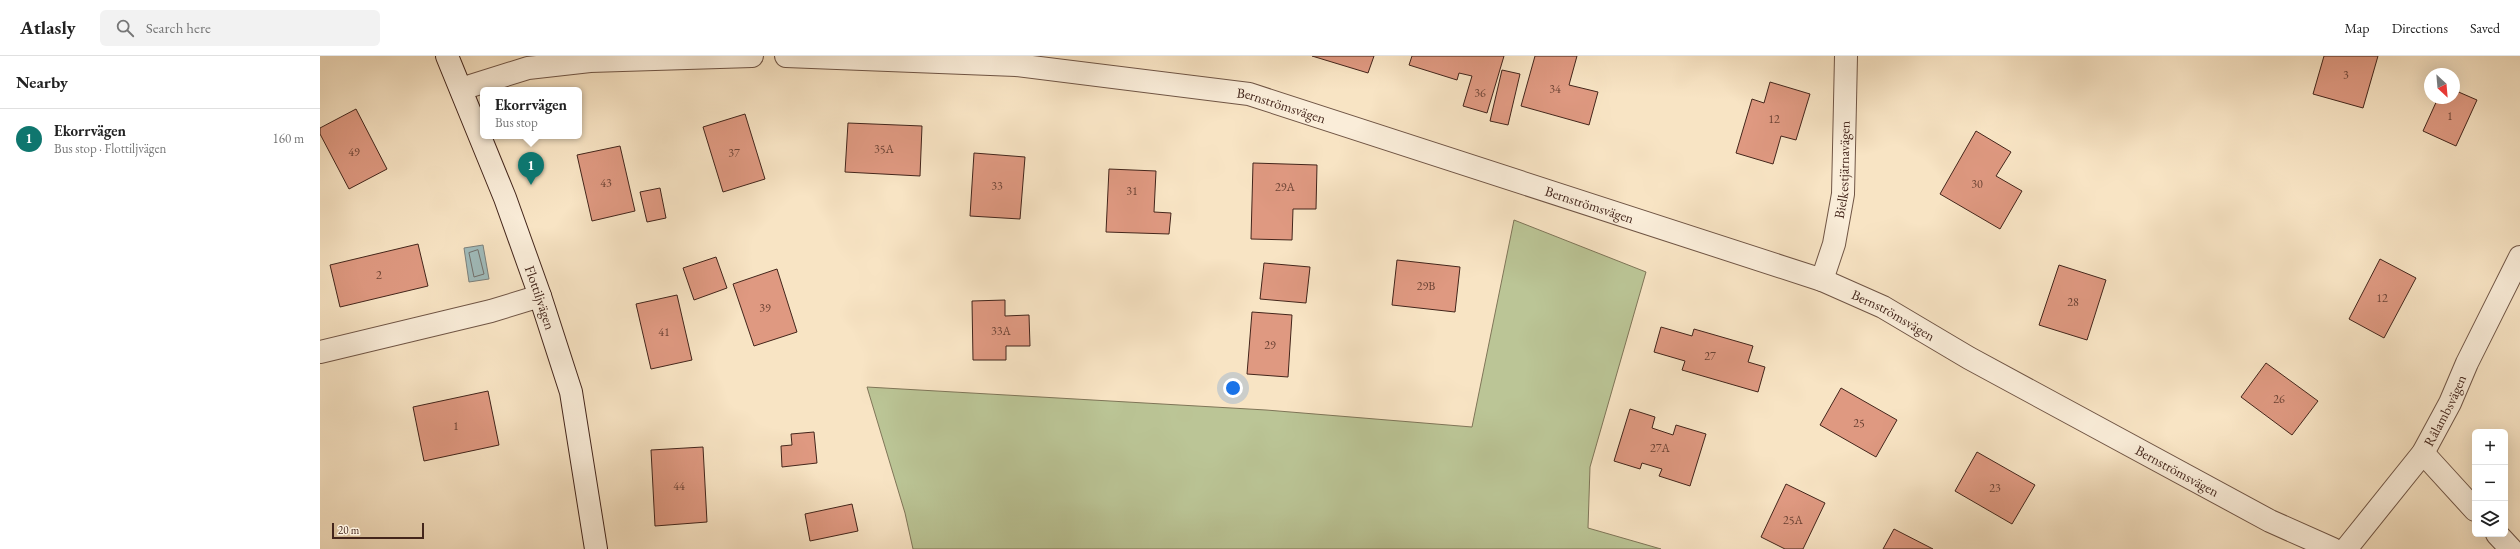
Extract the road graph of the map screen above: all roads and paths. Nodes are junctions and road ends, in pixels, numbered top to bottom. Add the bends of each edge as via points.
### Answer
1 (447, 56) edge
2 (752, 56) edge
3 (786, 56) edge
4 (1846, 56) edge
5 (461, 89) junction
6 (480, 136) edge
7 (481, 139) edge
8 (2520, 258) edge
9 (1822, 280) junction
10 (540, 296) junction
11 (320, 352) edge
12 (2423, 453) junction
13 (2472, 507) edge
14 (2500, 537) edge
15 (596, 549) edge
16 (2333, 549) edge
17 (2346, 549) edge
18 (2511, 549) edge

1 - 5 street, Flottiljvägen
2 - 5 street via 590,61 528,68
3 - 9 street, Bernströmsvägen via 1016,65 1249,94
4 - 9 street, Bielkestjärnavägen via 1843,194 1834,244
5 - 6 street, Flottiljvägen
7 - 10 street, Flottiljvägen
8 - 12 street, Rålambsvägen
9 - 16 street, Bernströmsvägen via 1883,307 1969,358 2270,521
10 - 11 street via 491,311
10 - 15 street, Flottiljvägen via 571,392
12 - 13 street
12 - 17 street, Rålambsvägen
14 - 18 street

